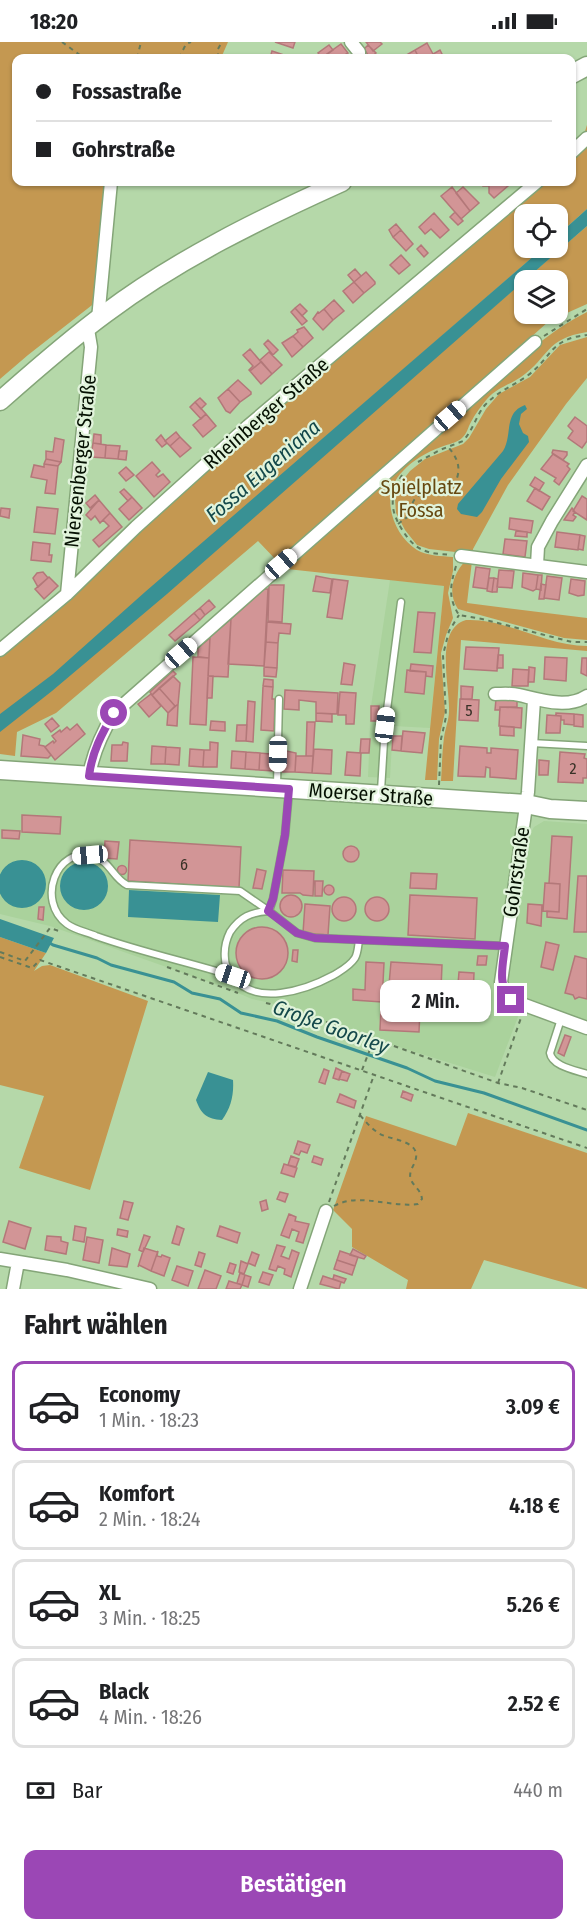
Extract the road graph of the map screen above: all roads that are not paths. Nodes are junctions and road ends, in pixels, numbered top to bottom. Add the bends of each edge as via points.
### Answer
1 (587, 138) edge
2 (576, 148) edge
3 (110, 186) edge
4 (334, 186) edge
5 (532, 186) edge
6 (92, 324) junction
7 (535, 342) road end
8 (0, 401) edge
9 (587, 465) edge
10 (460, 556) road end
11 (537, 566) junction
12 (587, 572) edge
13 (67, 594) junction
14 (401, 602) dead end
15 (0, 650) edge
16 (495, 694) dead end
17 (587, 696) edge
18 (279, 699) dead end
19 (534, 700) junction
20 (531, 743) junction
21 (587, 746) edge
22 (0, 770) edge
23 (89, 776) junction
24 (283, 789) junction
25 (381, 795) junction
26 (587, 802) edge
27 (526, 804) junction
28 (587, 812) edge
29 (268, 911) junction
30 (359, 940) junction
31 (505, 946) junction
32 (233, 976) junction
33 (561, 1019) junction
34 (587, 1028) edge
35 (587, 1074) edge
36 (326, 1211) road end
37 (0, 1259) edge
38 (18, 1262) junction
39 (13, 1289) edge
40 (150, 1289) edge
41 (300, 1289) edge

1 - 2 street
3 - 6 street, Niersenberger Straße
4 - 6 main road via 213,245
5 - 13 street, Rheinberger Straße via 248,426
6 - 8 main road
6 - 13 street, Niersenberger Straße
7 - 23 street via 114,713 102,733
9 - 11 street via 538,547
10 - 11 street
11 - 12 street
13 - 15 street, Rheinberger Straße
14 - 25 lane via 385,725
16 - 19 street
17 - 19 street via 577,702
18 - 24 lane
19 - 20 street, Gohrstraße
20 - 21 lane
20 - 27 street, Gohrstraße
22 - 23 main road, Moerser Straße
23 - 24 main road, Moerser Straße
24 - 25 main road, Moerser Straße
24 - 29 lane via 285,835
25 - 27 main road, Moerser Straße
26 - 27 main road, Moerser Straße via 550,800
27 - 28 main road, Moerser Straße
27 - 31 street, Gohrstraße
29 - 30 lane via 297,933
29 - 32 lane via 253,912 229,934 225,964
29 - 32 lane via 240,891 127,885 101,858 90,855 74,857 56,875 51,890 52,906 68,925 112,942
30 - 31 lane
30 - 32 lane via 356,956 348,967 296,991 252,991
31 - 33 street, Gohrstraße via 501,982 505,993 511,1000
33 - 34 street, Gohrstraße
33 - 35 lane via 550,1058
36 - 41 street
37 - 38 street
38 - 39 street
38 - 40 street

